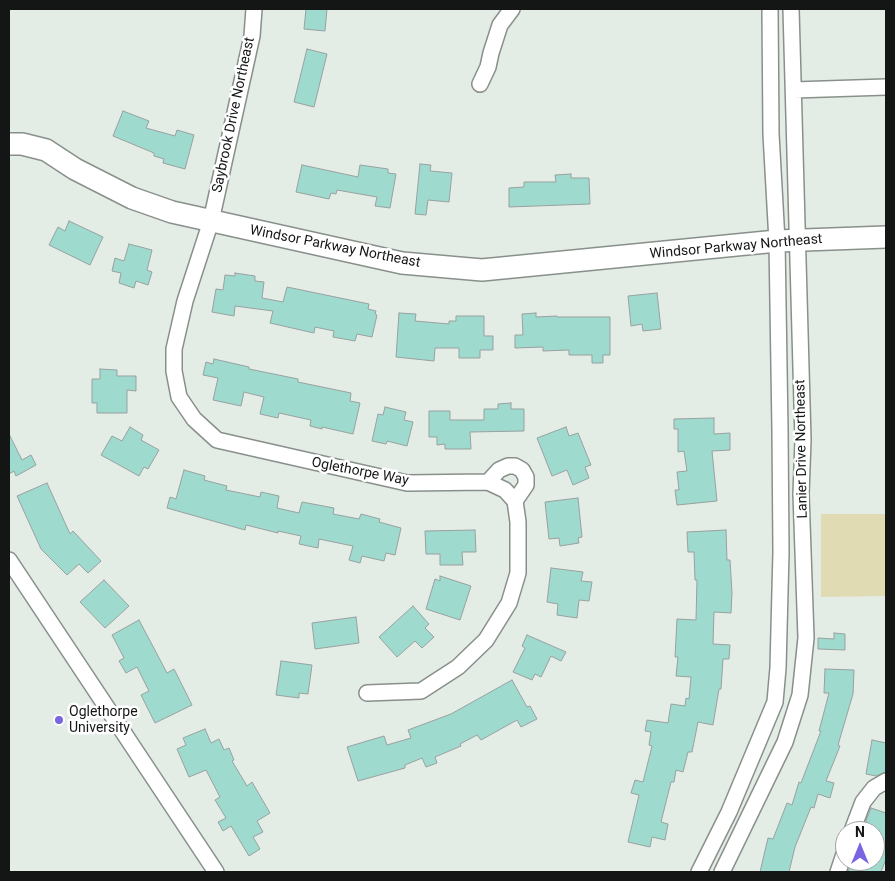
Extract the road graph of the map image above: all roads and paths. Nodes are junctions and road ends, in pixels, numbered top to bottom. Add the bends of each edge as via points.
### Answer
1 (254, 9) edge
2 (512, 9) edge
3 (770, 9) edge
4 (791, 9) edge
5 (480, 84) dead end
6 (886, 87) edge
7 (794, 90) junction
8 (9, 144) edge
9 (211, 221) junction
10 (886, 237) edge
11 (788, 241) junction
12 (488, 482) junction
13 (515, 501) junction
14 (9, 560) edge
15 (367, 693) dead end
16 (886, 781) edge
17 (856, 821) edge
18 (216, 872) edge
19 (699, 872) edge
20 (722, 872) edge

1 - 9 street, Saybrook Drive Northeast via 252,36
2 - 5 street via 500,25
3 - 11 street, Lanier Drive Northeast via 771,134
4 - 7 street, Lanier Drive Northeast
6 - 7 street
7 - 11 street, Lanier Drive Northeast
8 - 9 street, Windsor Parkway Northeast via 46,150 132,198
9 - 11 street, Windsor Parkway Northeast via 402,263 482,270
9 - 12 street, Oglethorpe Way via 185,301 174,349 179,396 194,419 218,440 407,483
10 - 11 street, Windsor Parkway Northeast
11 - 19 street, Lanier Drive Northeast via 775,702 729,812
11 - 20 street, Lanier Drive Northeast via 803,440 806,638 800,695 785,742
12 - 13 street via 505,490
12 - 13 street via 508,466 522,470 526,485
13 - 15 street via 518,574 509,603 486,640 458,667 421,691
14 - 18 street
16 - 17 street via 874,788 863,802

